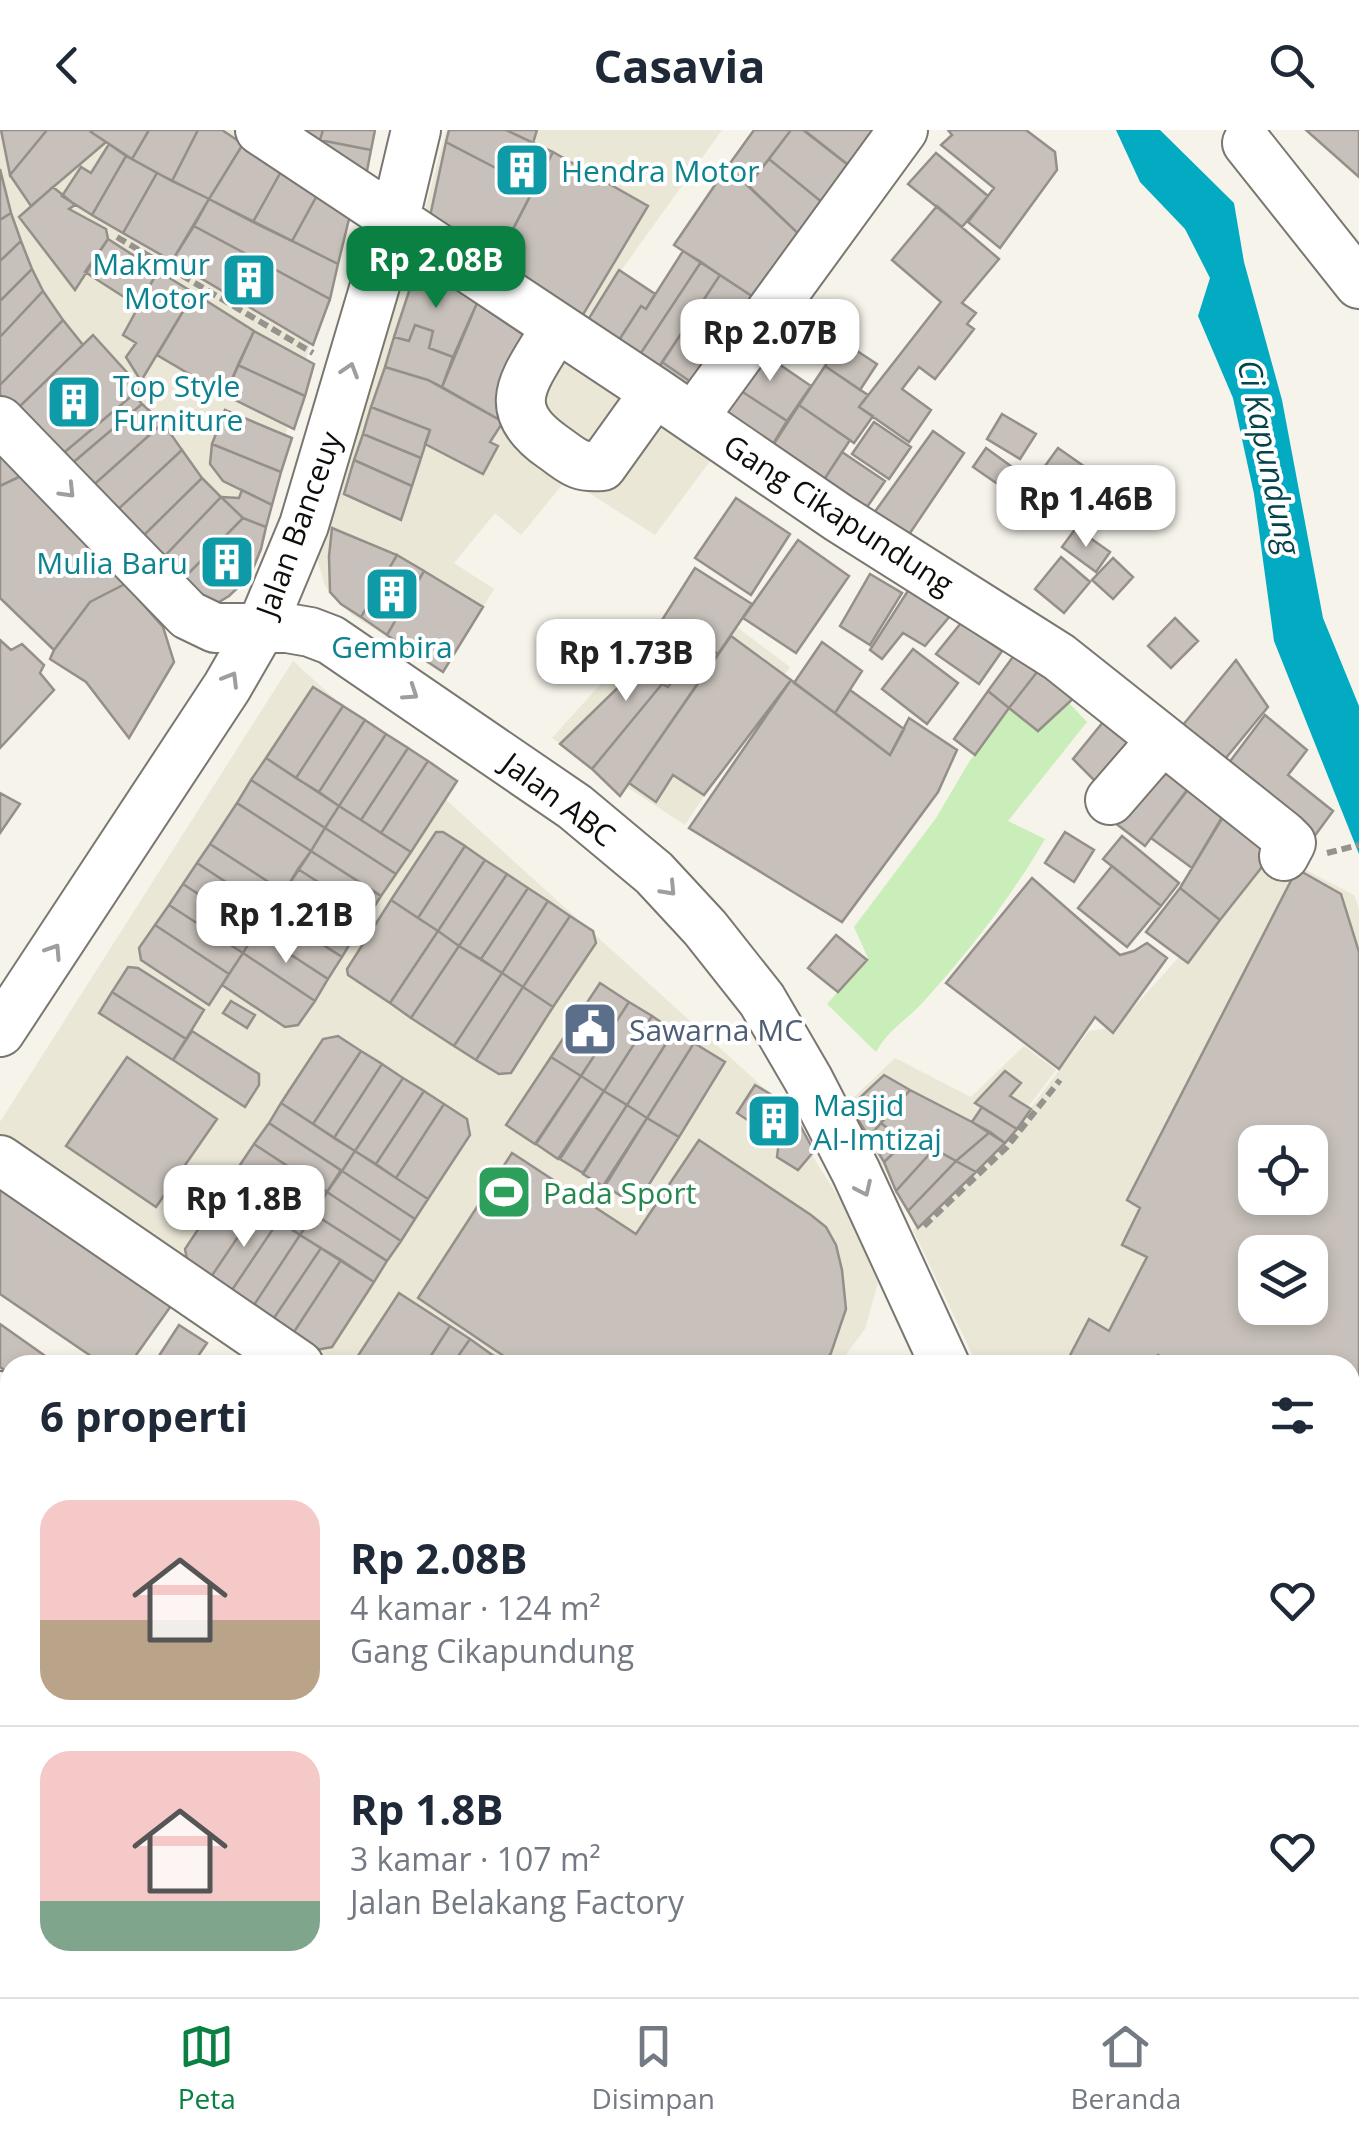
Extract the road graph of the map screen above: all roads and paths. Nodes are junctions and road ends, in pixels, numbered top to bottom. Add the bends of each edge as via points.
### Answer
1 (260, 130) edge
2 (416, 130) edge
3 (903, 130) edge
4 (1247, 144) dead end
5 (395, 218) junction
6 (118, 237) dead end
7 (1359, 284) edge
8 (556, 327) junction
9 (348, 375) junction
10 (674, 405) junction
11 (0, 421) edge
12 (261, 628) junction
13 (1162, 740) junction
14 (1110, 800) dead end
15 (1359, 844) edge
16 (1335, 852) dead end
17 (1284, 856) dead end
18 (0, 1032) edge
19 (1060, 1080) dead end
20 (0, 1160) edge
21 (916, 1234) dead end
22 (284, 1355) edge
23 (940, 1355) edge

1 - 5 street, Gang Cikapundung
2 - 5 street, Jalan Banceuy
3 - 10 street
4 - 7 street
5 - 8 street, Gang Cikapundung
9 -> 5 street, Jalan Banceuy
6 - 9 path
8 - 10 street, Gang Cikapundung
8 - 10 street via 520,392 521,416 584,468 602,466
9 - 12 street, Jalan Banceuy via 304,526
10 - 13 street, Gang Cikapundung via 1059,656
11 -> 12 street, Jalan ABC via 188,616 215,628
18 -> 12 street, Jalan Banceuy
12 -> 23 street, Jalan ABC via 332,640 575,806 654,873 762,1000 856,1172
13 - 14 street
13 - 17 street, Gang Cikapundung via 1284,835 1291,843
15 - 16 path
19 - 21 path via 1007,1147
20 - 22 street

